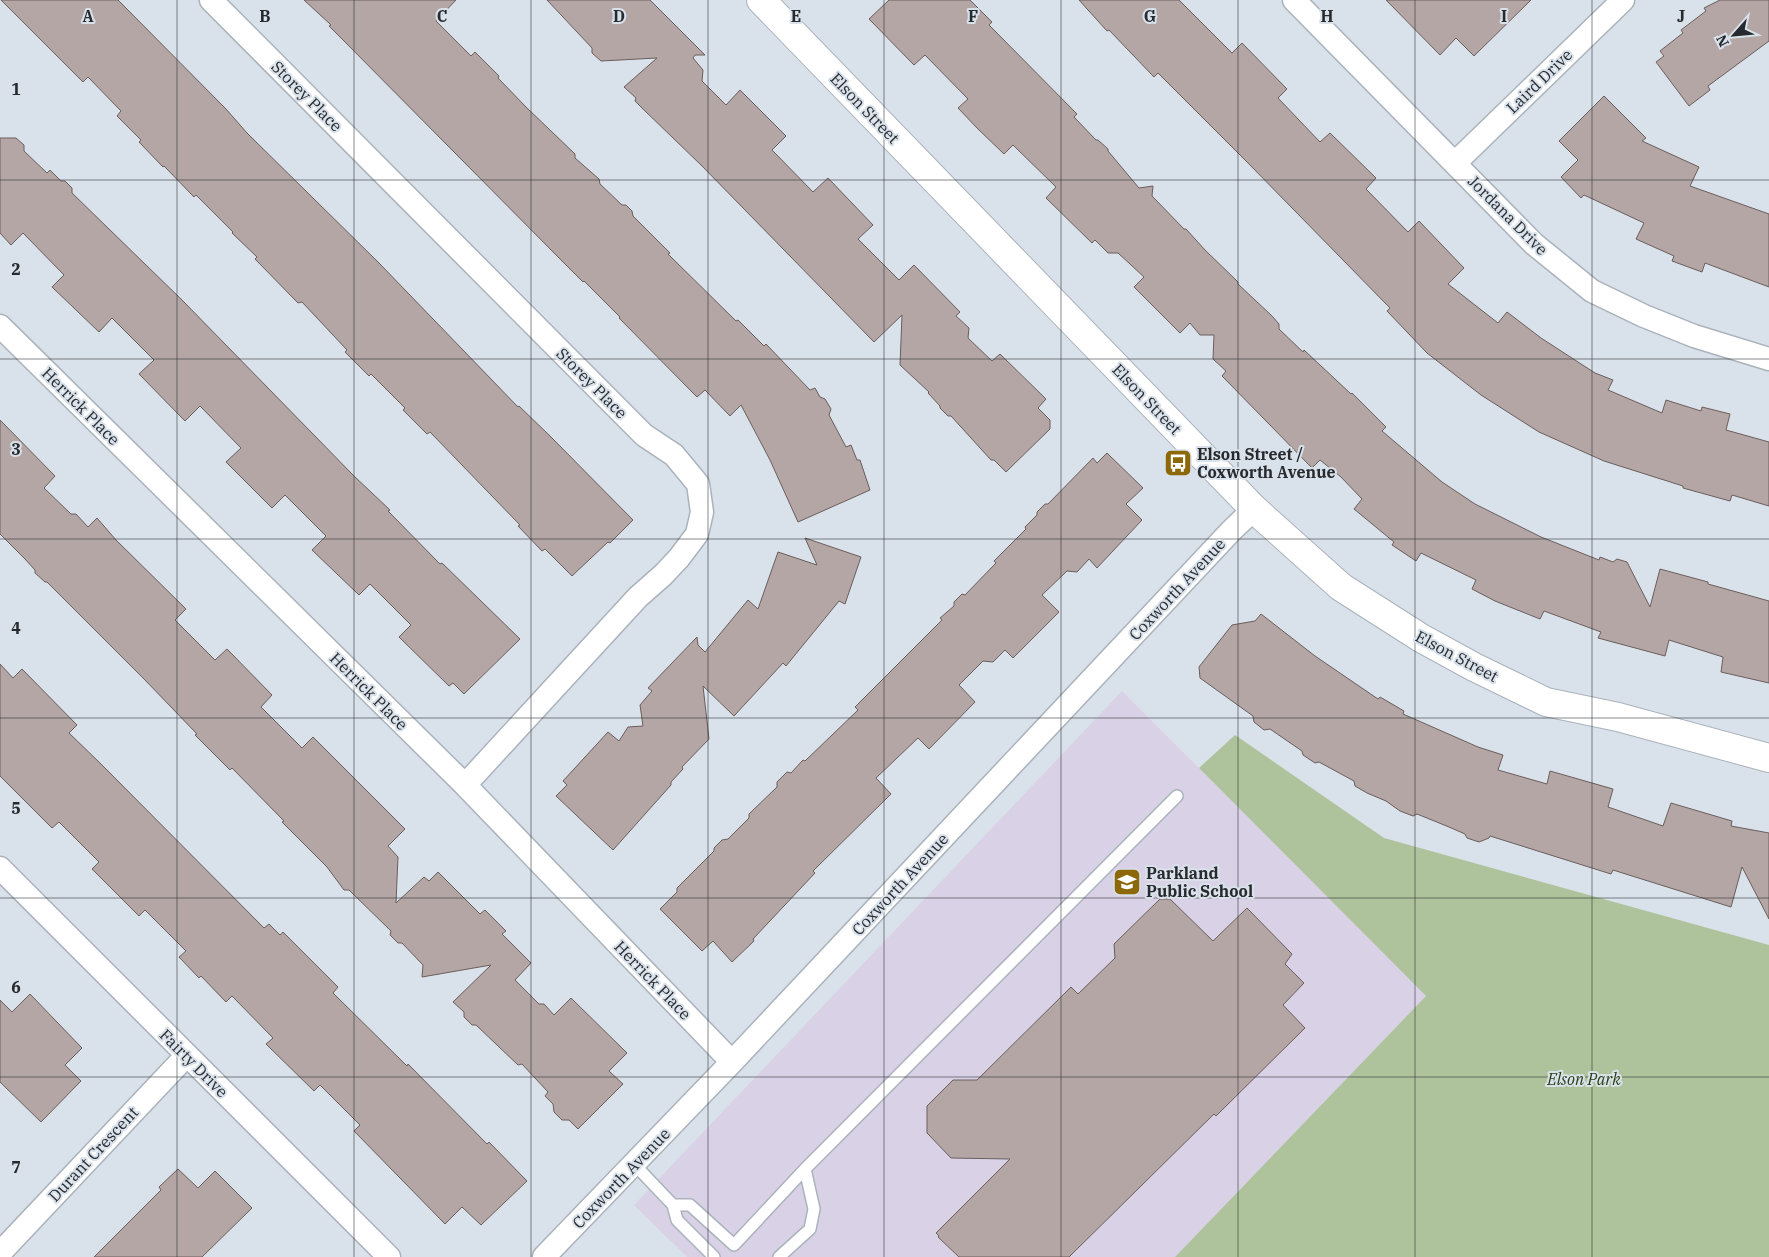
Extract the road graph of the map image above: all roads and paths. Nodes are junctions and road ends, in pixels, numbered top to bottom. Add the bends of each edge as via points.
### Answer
1 (211, 0) edge
2 (761, 0) edge
3 (1294, 0) edge
4 (1623, 0) edge
5 (1455, 163) junction
6 (0, 326) edge
7 (1769, 359) edge
8 (1254, 509) junction
9 (1769, 758) edge
10 (465, 786) junction
11 (1177, 796) dead end
12 (0, 868) edge
13 (187, 1055) junction
14 (732, 1062) junction
15 (634, 1164) junction
16 (805, 1169) junction
17 (673, 1205) junction
18 (0, 1253) edge
19 (389, 1257) edge
20 (544, 1257) edge
21 (714, 1257) edge
22 (779, 1257) edge

1 - 10 street, Storey Place via 644,435 674,455 698,484 702,512 697,534 679,558 638,597
2 - 8 street, Elson Street
3 - 5 street, Jordana Drive
4 - 5 street, Laird Drive
5 - 7 street, Jordana Drive via 1534,244 1592,291 1694,336
6 - 10 street, Herrick Place
8 - 9 street, Elson Street via 1341,586 1420,638 1546,702 1618,717
8 - 14 street, Coxworth Avenue
10 - 14 street, Herrick Place
11 - 16 lane
12 - 13 street, Fairty Drive
13 - 18 street, Durant Crescent
13 - 19 street, Fairty Drive
14 - 15 street, Coxworth Avenue
15 - 17 lane
15 - 20 street, Coxworth Avenue
16 - 17 lane via 734,1245 690,1205
16 - 22 lane via 814,1209 810,1229
17 - 21 lane via 677,1220

